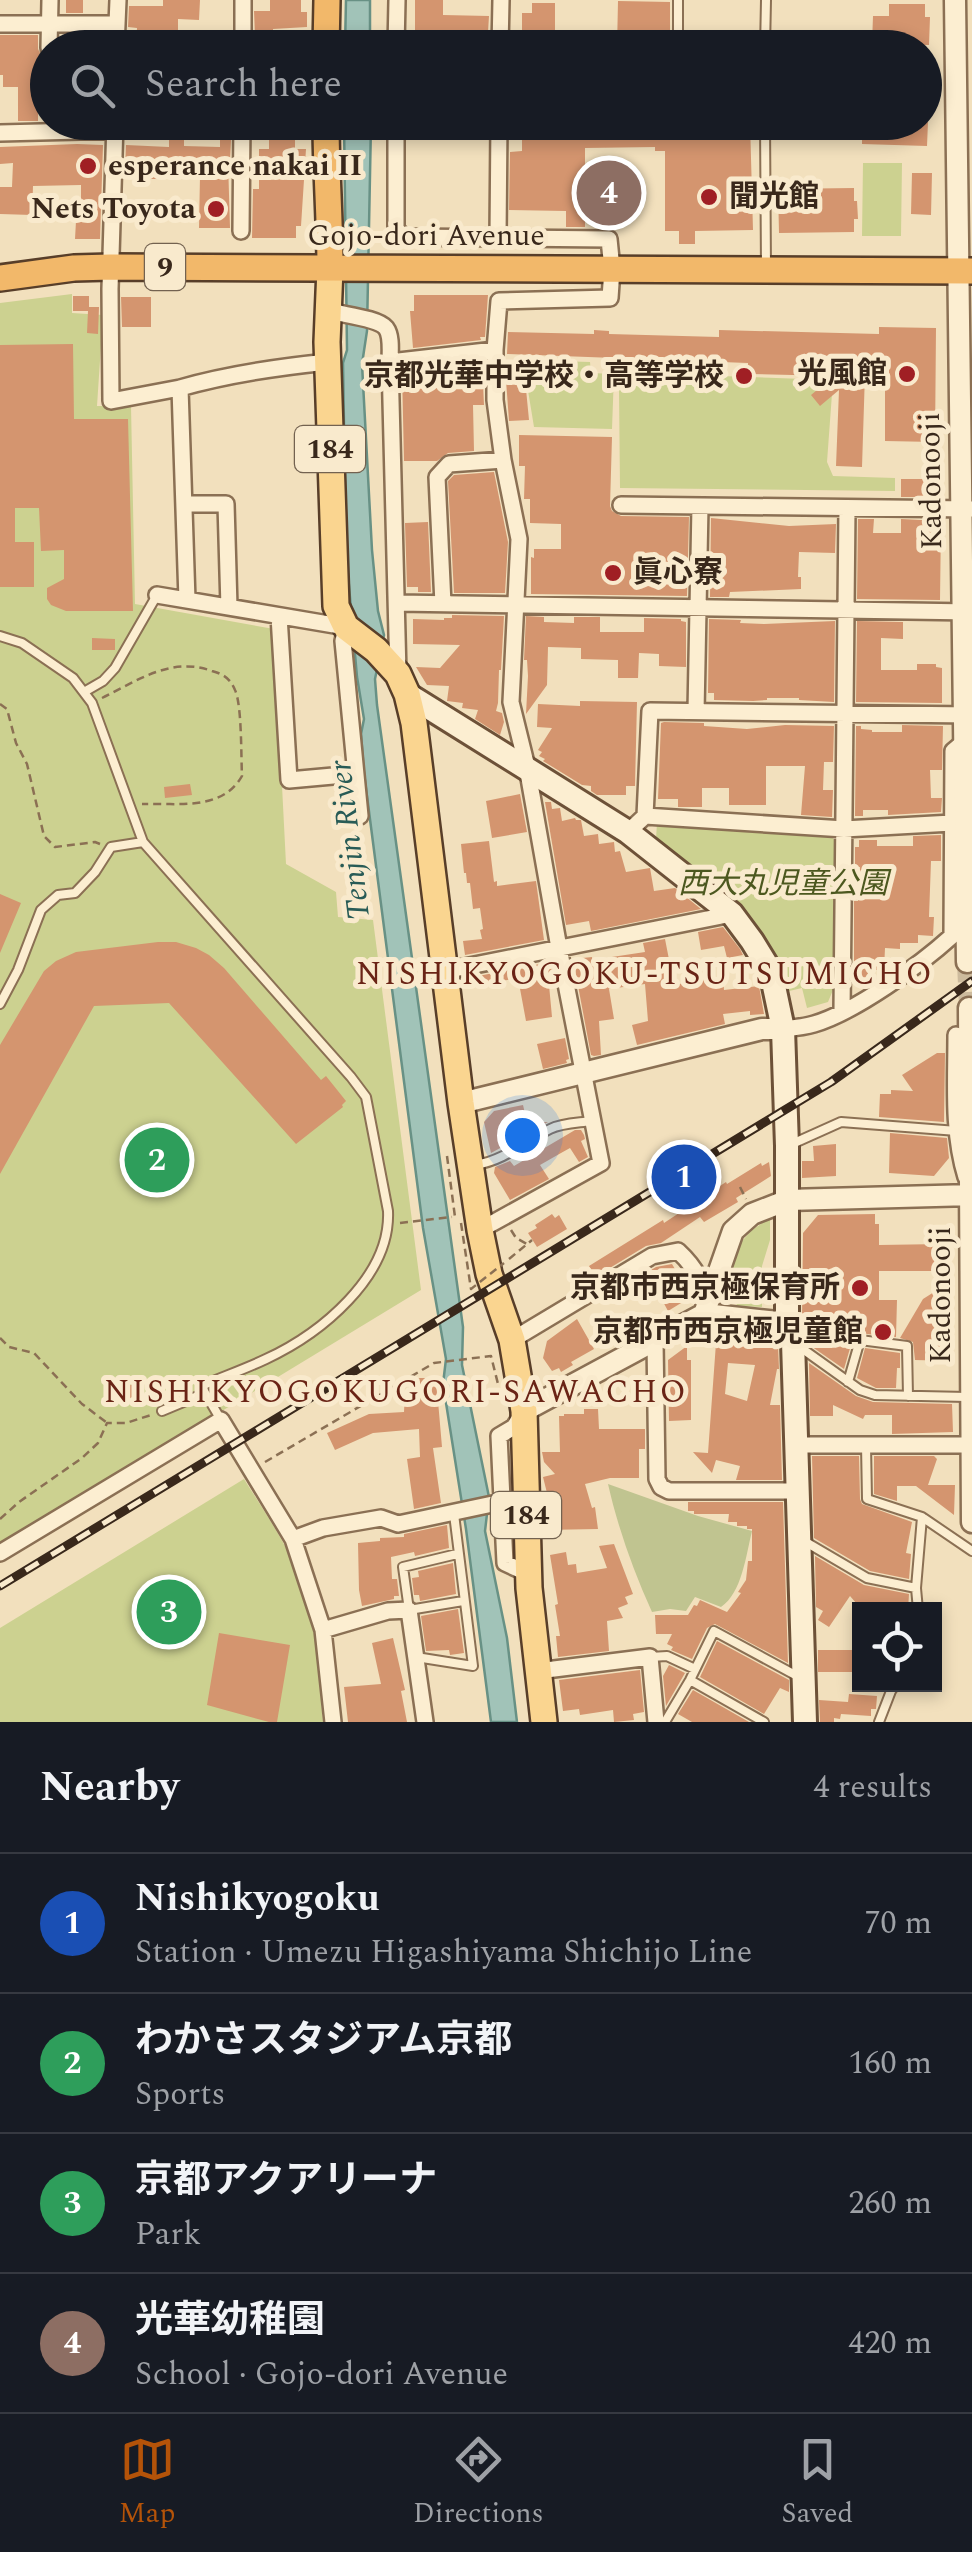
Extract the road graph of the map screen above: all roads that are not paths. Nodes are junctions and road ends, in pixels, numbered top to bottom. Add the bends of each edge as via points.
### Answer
1 (50, 0) edge
2 (118, 0) edge
3 (243, 0) edge
4 (327, 0) edge
5 (397, 0) edge
6 (501, 0) edge
7 (678, 0) edge
8 (766, 0) edge
9 (956, 0) edge
10 (0, 24) edge
11 (50, 24) junction
12 (117, 24) junction
13 (50, 30) edge
14 (117, 30) edge
15 (243, 30) edge
16 (326, 30) edge
17 (396, 30) edge
18 (500, 30) edge
19 (678, 30) edge
20 (765, 30) edge
21 (30, 129) edge
22 (0, 133) edge
23 (114, 140) edge
24 (242, 140) edge
25 (326, 140) edge
26 (396, 140) edge
27 (500, 140) edge
28 (765, 140) edge
29 (241, 231) dead end
30 (498, 237) junction
31 (334, 268) junction
32 (612, 269) junction
33 (766, 270) junction
34 (966, 271) edge
35 (0, 278) edge
36 (110, 278) junction
37 (333, 312) junction
38 (495, 350) junction
39 (328, 362) junction
40 (390, 362) junction
41 (180, 388) junction
42 (503, 460) junction
43 (184, 504) junction
44 (621, 505) dead end
45 (700, 506) junction
46 (847, 508) junction
47 (967, 509) edge
48 (157, 595) joint
49 (188, 600) junction
50 (396, 603) junction
51 (443, 604) junction
52 (514, 605) junction
53 (229, 607) junction
54 (698, 608) junction
55 (846, 610) junction
56 (968, 612) edge
57 (279, 616) junction
58 (346, 628) junction
59 (0, 636) edge
60 (402, 684) junction
61 (84, 692) junction
62 (696, 712) junction
63 (845, 714) junction
64 (968, 715) edge
65 (965, 741) junction
66 (527, 767) junction
67 (355, 774) junction
68 (360, 816) dead end
69 (952, 823) junction
70 (636, 824) junction
71 (844, 829) junction
72 (144, 842) junction
73 (732, 914) junction
74 (559, 948) junction
75 (968, 962) dead end
76 (444, 971) junction
77 (0, 1004) edge
78 (969, 1008) dead end
79 (842, 1012) junction
80 (783, 1029) junction
81 (956, 1035) dead end
82 (582, 1074) junction
83 (461, 1104) junction
84 (592, 1121) junction
85 (957, 1131) junction
86 (787, 1146) junction
87 (471, 1166) junction
88 (972, 1195) edge
89 (788, 1200) junction
90 (470, 1226) junction
91 (704, 1314) junction
92 (790, 1332) junction
93 (512, 1340) junction
94 (655, 1341) junction
95 (848, 1382) junction
96 (205, 1394) junction
97 (908, 1396) junction
98 (971, 1397) edge
99 (162, 1411) road end
100 (524, 1411) junction
101 (221, 1420) junction
102 (796, 1445) junction
103 (866, 1445) junction
104 (972, 1445) edge
105 (796, 1490) junction
106 (498, 1504) junction
107 (454, 1513) junction
108 (922, 1517) junction
109 (972, 1522) edge
110 (800, 1539) junction
111 (293, 1540) junction
112 (972, 1551) edge
113 (0, 1553) edge
114 (457, 1554) junction
115 (528, 1574) junction
116 (916, 1588) junction
117 (464, 1601) junction
118 (917, 1602) edge
119 (409, 1610) junction
120 (323, 1630) junction
121 (416, 1657) junction
122 (650, 1657) junction
123 (695, 1669) junction
124 (538, 1671) junction
125 (690, 1680) junction
126 (804, 1680) junction
127 (891, 1692) edge
128 (332, 1722) edge
129 (425, 1722) edge
130 (544, 1722) edge
131 (656, 1722) edge
132 (665, 1722) edge
133 (764, 1722) edge
134 (805, 1722) edge
135 (879, 1722) edge

1 - 11 street
2 - 12 street
3 - 15 street
4 - 16 highway
5 - 17 street
6 - 18 street
7 - 19 lane
8 - 20 lane
9 - 34 street, Kadonooji
10 - 11 street
11 - 12 street
11 - 13 street
12 - 14 street
21 - 22 street
23 - 36 street
24 - 29 street
25 - 31 highway
26 - 30 street via 396,228 404,236
27 - 30 street
28 - 33 lane
30 - 32 street via 609,239
31 - 32 highway, Gojo-dori Avenue / 9
31 - 36 highway, Gojo-dori Avenue / 9
31 - 37 main road, 184
32 - 33 highway, Gojo-dori Avenue / 9
32 - 38 street via 610,298 500,301
33 - 34 highway, Gojo-dori Avenue / 9
34 - 47 street, Kadonooji
35 - 36 highway, Gojo-dori Avenue / 9 via 74,268
36 - 41 street via 111,402
37 - 39 main road, 184
37 - 40 street via 385,326
38 - 40 street
38 - 42 street
39 - 41 street
39 - 58 main road, 184 via 336,606
40 - 50 street
41 - 43 street
42 - 51 street via 449,464 436,477
42 - 52 street via 519,539
43 - 49 street
43 - 53 street via 226,504
44 - 45 street
45 - 46 street
45 - 54 street
46 - 47 street
46 - 55 street
47 - 56 street, Kadonooji
48 - 49 street
48 - 61 lane via 115,668
49 - 53 street
50 - 51 street
50 - 60 street
51 - 52 street
52 - 54 street
52 - 66 street via 511,702
53 - 57 street
54 - 55 street
54 - 62 street
55 - 56 street
55 - 63 street
56 - 64 street, Kadonooji
57 - 58 street
57 - 67 street via 289,780
58 - 60 main road via 376,650
58 - 67 street
59 - 61 lane via 22,643
60 - 66 main road
60 - 76 main road, 184 via 414,723
61 - 72 lane
62 - 63 street
62 - 70 street via 650,711
63 - 64 street
63 - 71 street
64 - 65 street, Kadonooji
65 - 69 street via 953,751
65 - 75 street, Kadonooji
66 - 70 main road
66 - 74 street
67 - 68 street
69 - 71 street
69 - 79 street via 952,936
70 - 71 street
70 - 73 main road
71 - 79 street
72 - 77 lane via 111,847 75,893 58,894 41,910
72 - 96 lane via 366,1098 388,1211 380,1258 348,1301 268,1358 200,1386
73 - 74 street
73 - 80 main road via 770,972
74 - 76 street
74 - 82 street
76 - 83 main road, 184
78 - 88 street, Kadonooji
79 - 80 street
80 - 82 street
80 - 86 main road
81 - 85 street
82 - 83 street
82 - 84 street
83 - 87 main road, 184
84 - 87 lane via 554,1126 510,1154
84 - 90 street via 600,1162
85 - 86 lane via 841,1122
85 - 88 street
86 - 89 main road
87 - 90 main road, 184
88 - 89 street
88 - 98 street, Kadonooji
89 - 91 street via 752,1214 733,1231
89 - 92 main road
90 - 93 main road, 184
91 - 92 street
91 - 93 street via 705,1291 678,1250 652,1256
91 - 94 street
92 - 95 lane
92 - 102 main road
93 - 100 main road, 184
94 - 100 street
94 - 105 street via 661,1487
95 - 97 lane via 876,1395
95 - 97 lane via 860,1340 907,1346
96 - 99 lane
96 - 101 lane
97 - 98 lane
98 - 104 street, Kadonooji
100 - 106 street via 500,1436
100 - 115 main road, 184
101 - 111 street
101 - 113 street
102 - 103 street
102 - 105 main road
103 - 104 street
103 - 108 lane via 867,1499
104 - 109 street, Kadonooji
105 - 110 main road
106 - 107 street
106 - 115 street via 505,1563
107 - 111 street via 398,1524 381,1518
107 - 114 lane
108 - 112 lane
108 - 116 lane
110 - 116 lane via 867,1578
110 - 126 main road
111 - 120 street
114 - 117 lane
114 - 119 lane via 402,1566
115 - 124 main road, 184
116 - 118 lane
117 - 119 lane
117 - 121 lane via 473,1666
119 - 120 street
119 - 121 street
120 - 128 street
121 - 129 street
122 - 123 lane via 666,1656
122 - 124 street
122 - 131 street
123 - 125 lane
123 - 126 lane via 714,1631
124 - 130 main road, 184
125 - 132 lane
125 - 133 lane
126 - 134 main road
127 - 135 lane

